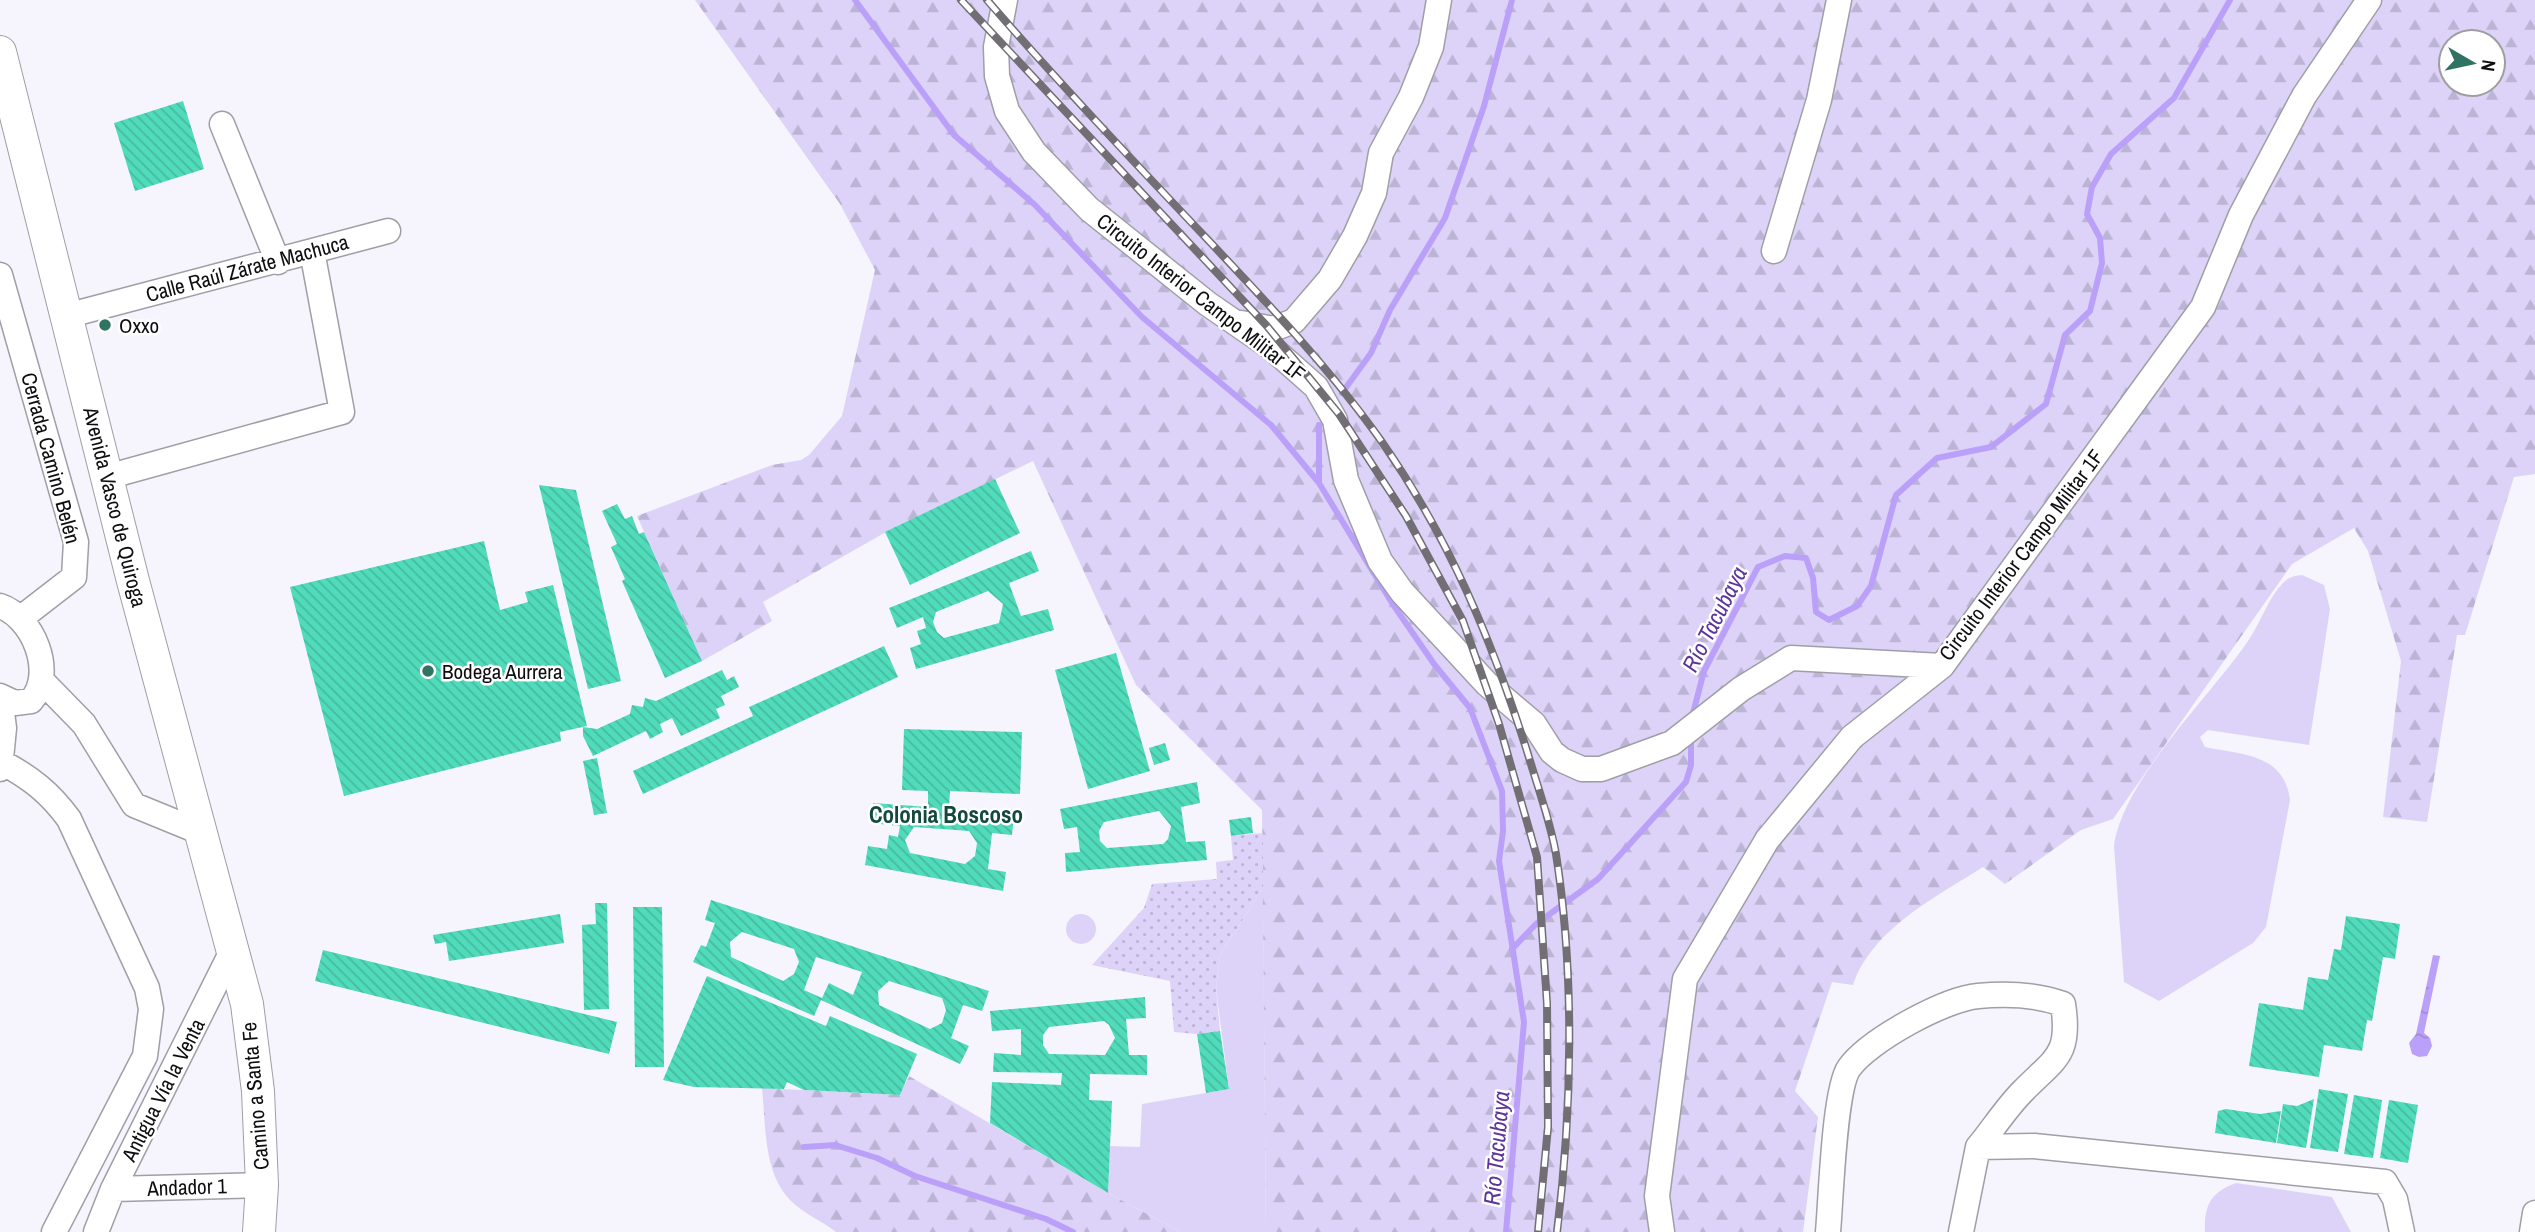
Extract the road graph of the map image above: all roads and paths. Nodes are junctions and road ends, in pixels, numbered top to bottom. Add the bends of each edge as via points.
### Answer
1 (1005, 0) edge
2 (1439, 0) edge
3 (1839, 0) edge
4 (2369, 0) edge
5 (0, 52) edge
6 (222, 124) dead end
7 (388, 231) dead end
8 (312, 251) junction
9 (1774, 251) dead end
10 (278, 262) junction
11 (0, 275) edge
12 (66, 316) junction
13 (1233, 321) junction
14 (107, 477) junction
15 (11, 612) edge
16 (1942, 666) junction
17 (42, 681) junction
18 (0, 696) edge
19 (1, 766) edge
20 (200, 832) junction
21 (235, 955) junction
22 (1978, 1147) junction
23 (262, 1185) junction
24 (113, 1189) junction
25 (2535, 1213) edge
26 (54, 1232) edge
27 (96, 1232) edge
28 (260, 1232) edge
29 (1662, 1232) edge
30 (1828, 1232) edge
31 (1961, 1232) edge
32 (2402, 1232) edge
33 (2532, 1232) edge

1 - 13 street, Circuito Interior Campo Militar 1F via 996,47 997,76 1007,111 1034,152 1089,209
2 - 13 street via 1431,47 1412,97 1381,153 1374,193 1330,279 1294,321 1273,329
3 - 9 street via 1819,100
4 - 16 street, Circuito Interior Campo Militar 1F via 2304,96 2241,215 2203,307
5 - 12 main road, Avenida Vasco de Quiroga
6 - 10 street
7 - 8 street, Calle Raúl Zárate Machuca
8 - 10 street, Calle Raúl Zárate Machuca
8 - 14 street via 342,412
10 - 12 street, Calle Raúl Zárate Machuca
11 - 15 street, Cerrada Camino Belén via 76,542 74,576
12 - 14 main road, Avenida Vasco de Quiroga
13 - 16 street, Circuito Interior Campo Militar 1F via 1307,377 1324,397 1338,433 1346,480 1380,561 1402,592 1488,684 1534,724 1552,752 1573,766 1591,770 1672,743 1741,689 1791,658
14 - 20 main road, Avenida Vasco de Quiroga
15 - 17 street via 36,649
16 - 29 street via 1852,737 1767,840 1685,979 1657,1196
17 - 18 street via 31,701 15,703
17 - 20 street via 84,724 134,805
18 - 19 street
19 - 26 street via 32,779 54,798 69,820 147,988 151,1009 145,1056
20 - 21 main road, Avenida Vasco de Quiroga
21 - 23 main road, Camino a Santa Fe via 247,1004 258,1091
21 - 24 street, Antigua Vía la Venta
22 - 30 street via 2022,1092 2057,1061 2067,1030 2063,1004 2037,995 1976,996 1891,1031 1848,1069 1838,1114
22 - 31 street
22 - 32 street via 2034,1146 2385,1182 2395,1199
23 - 24 street, Andador 1
23 - 28 main road, Camino a Santa Fe
24 - 27 street, Antigua Vía la Venta
25 - 33 street

